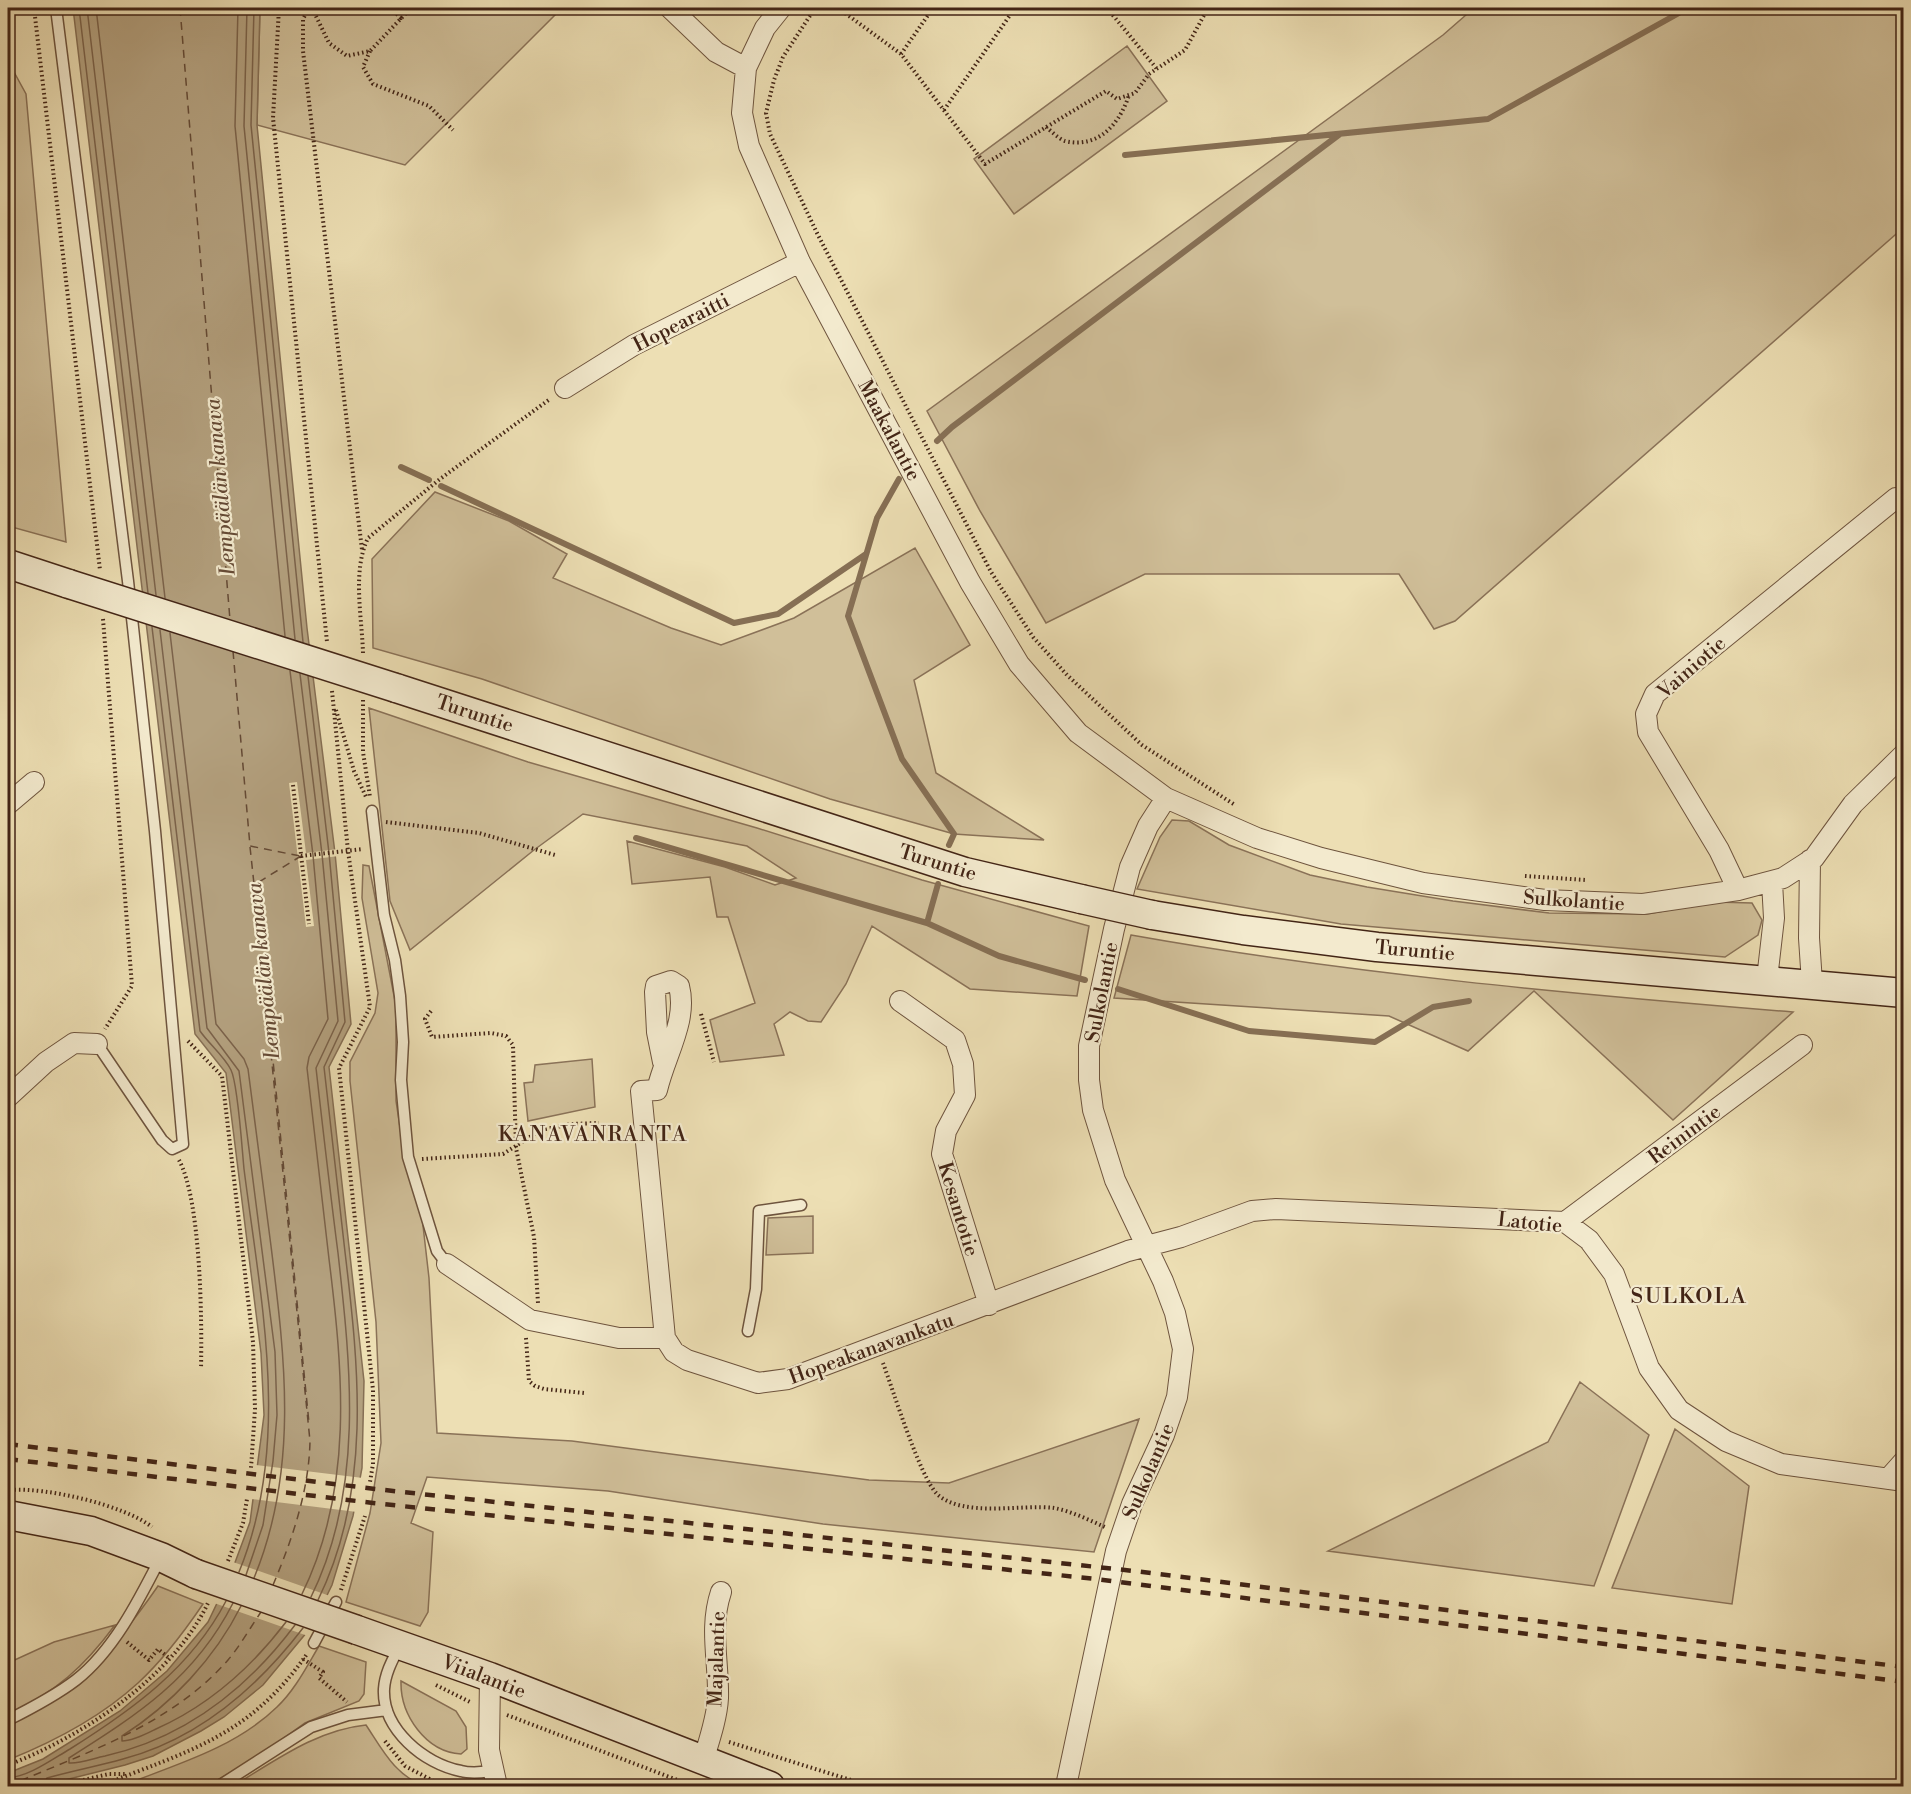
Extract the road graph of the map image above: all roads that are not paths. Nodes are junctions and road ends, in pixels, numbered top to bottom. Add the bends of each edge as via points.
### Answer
1 (56, 8) edge
2 (670, 8) edge
3 (780, 8) edge
4 (746, 68) junction
5 (800, 262) junction
6 (565, 388) road end
7 (1896, 498) dead end
8 (8, 564) edge
9 (1904, 754) edge
10 (34, 782) dead end
11 (1166, 798) junction
12 (8, 804) edge
13 (373, 815) road end
14 (1810, 860) junction
15 (1773, 882) junction
16 (1738, 890) junction
17 (1767, 979) junction
18 (1812, 983) junction
19 (1904, 993) edge
20 (900, 1001) dead end
21 (97, 1044) joint
22 (1802, 1045) dead end
23 (663, 1062) dead end
24 (8, 1097) edge
25 (801, 1205) dead end
26 (1565, 1222) junction
27 (1147, 1247) junction
28 (447, 1264) joint
29 (989, 1305) junction
30 (748, 1331) dead end
31 (665, 1338) junction
32 (1904, 1461) edge
33 (1896, 1480) edge
34 (8, 1515) edge
35 (161, 1557) junction
36 (721, 1592) dead end
37 (336, 1602) road end
38 (314, 1643) road end
39 (400, 1645) junction
40 (490, 1677) junction
41 (387, 1710) junction
42 (8, 1720) edge
43 (698, 1774) edge
44 (492, 1781) edge
45 (219, 1786) edge
46 (770, 1786) edge
47 (1066, 1786) edge

1 - 21 lane via 128,581 183,1144 172,1149 162,1140
2 - 4 street via 716,52
3 - 4 street, Maakalantie via 765,28
4 - 5 street, Maakalantie via 742,113 749,146
5 - 6 street, Hopearaitti via 634,345
5 - 11 street, Maakalantie via 970,582 1019,664 1078,733
7 - 16 street, Vainiotie via 1655,694 1646,714 1648,732 1719,850
8 - 17 main road, Turuntie, bridge via 965,872 1152,915 1243,930 1377,947
9 - 14 street via 1853,804
10 - 12 street
11 - 16 street, Sulkolantie via 1257,838 1423,883 1595,904 1643,904
11 - 27 street, Sulkolantie via 1148,826 1130,867 1089,1046 1090,1090 1103,1146
13 - 28 lane via 384,915 400,996 401,1080 410,1160 437,1251
14 - 15 street, Sulkolantie
14 - 18 street
15 - 16 street, Sulkolantie
15 - 17 street via 1774,918
17 - 18 main road, Turuntie
18 - 19 main road, Turuntie
20 - 29 street, Kesantotie via 955,1040 963,1064 965,1095 946,1131 942,1154
21 - 24 street via 74,1043 46,1062
22 - 26 street, Reinintie
23 - 31 street via 657,1090 641,1091
25 - 30 lane via 759,1211 756,1289
26 - 27 street, Latotie via 1276,1209 1252,1211
26 - 33 street, Latotie via 1590,1240 1614,1274 1649,1368 1679,1410 1726,1441 1781,1464
27 - 29 street, Hopeakanavankatu
27 - 47 street, Sulkolantie via 1175,1313 1183,1349 1177,1397 1116,1551
28 - 31 street via 532,1319 619,1338
29 - 31 street, Hopeakanavankatu via 788,1379 758,1383 687,1360 674,1352
32 - 33 street
34 - 35 main road, Viialantie via 91,1531
35 - 39 main road, Viialantie, bridge via 196,1574
35 - 42 lane via 139,1600 93,1663 56,1694
36 - 43 street, Majalantie via 713,1636 718,1700
37 - 38 lane
39 - 40 main road, Viialantie
39 - 41 lane via 386,1678
40 - 43 main road, Viialantie
40 - 44 street
41 - 44 lane via 403,1738 430,1759
41 - 45 lane via 320,1723
43 - 46 main road, Viialantie

